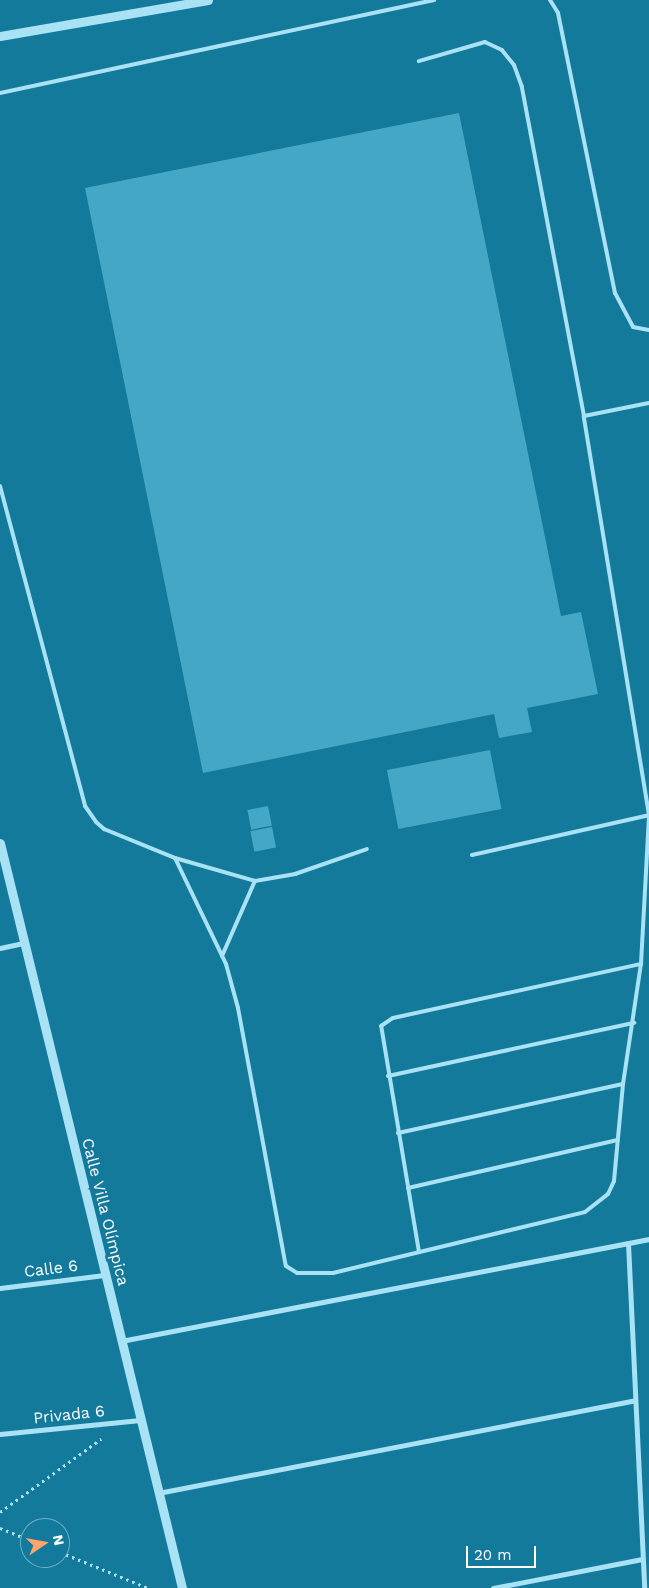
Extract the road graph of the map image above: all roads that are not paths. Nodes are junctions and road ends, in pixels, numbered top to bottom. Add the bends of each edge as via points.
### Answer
1 (208, 0) edge
2 (434, 0) edge
3 (550, 0) edge
4 (0, 36) edge
5 (419, 61) dead end
6 (0, 94) edge
7 (649, 330) edge
8 (649, 404) edge
9 (584, 416) junction
10 (0, 486) edge
11 (649, 816) edge
12 (0, 844) edge
13 (367, 849) dead end
14 (472, 855) dead end
15 (175, 858) junction
16 (255, 881) junction
17 (24, 943) junction
18 (0, 948) edge
19 (222, 956) junction
20 (641, 964) junction
21 (634, 1023) junction
22 (388, 1076) junction
23 (623, 1084) junction
24 (398, 1133) junction
25 (618, 1140) junction
26 (408, 1188) junction
27 (649, 1239) edge
28 (628, 1243) junction
29 (418, 1252) junction
30 (104, 1275) junction
31 (0, 1288) edge
32 (121, 1341) junction
33 (635, 1400) junction
34 (140, 1420) junction
35 (0, 1434) edge
36 (158, 1493) junction
37 (642, 1559) junction
38 (182, 1588) edge
39 (493, 1588) edge
40 (644, 1588) edge

1 - 4 street
2 - 6 lane
3 - 7 lane via 558,13 615,293 633,327
5 - 9 lane via 485,42 502,50 514,65 522,87
8 - 9 lane
9 - 11 lane
10 - 15 lane via 86,806 104,829
11 - 14 lane
11 - 20 lane
12 - 17 street, Calle Villa Olímpica
13 - 16 lane via 295,874
15 - 16 lane
15 - 19 lane
16 - 19 lane
17 - 18 street
17 - 30 street, Calle Villa Olímpica
19 - 29 lane via 238,1008 286,1266 297,1273 333,1273
20 - 21 lane
20 - 22 lane via 386,1021 381,1031
21 - 22 lane
21 - 23 lane
22 - 24 lane
23 - 24 lane
23 - 25 lane
24 - 26 lane
25 - 26 lane
25 - 29 lane via 614,1181 608,1194 585,1212
26 - 29 lane
27 - 28 street
28 - 32 street
28 - 33 street
30 - 31 street, Calle 6
30 - 32 street, Calle Villa Olímpica
32 - 34 street, Calle Villa Olímpica
33 - 36 street
33 - 37 street
34 - 35 street, Privada 6
34 - 36 street, Calle Villa Olímpica
36 - 38 street, Calle Villa Olímpica
37 - 39 street
37 - 40 street

